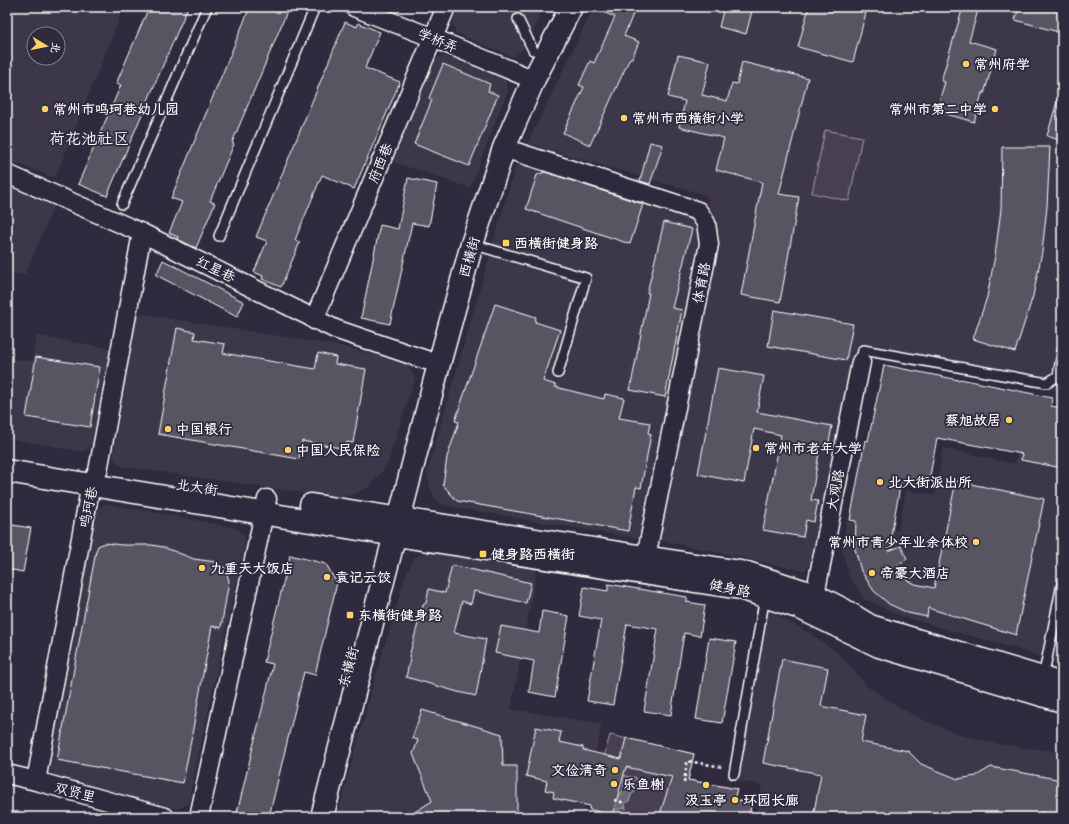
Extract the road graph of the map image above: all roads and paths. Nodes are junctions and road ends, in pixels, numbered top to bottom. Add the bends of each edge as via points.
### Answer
1 (207, 7) edge
2 (315, 7) edge
3 (354, 7) edge
4 (446, 7) edge
5 (555, 7) edge
6 (571, 7) edge
7 (518, 19) dead end
8 (433, 38) junction
9 (533, 50) junction
10 (522, 75) junction
11 (504, 148) junction
12 (7, 174) edge
13 (122, 204) dead end
14 (142, 233) junction
15 (219, 236) dead end
16 (472, 244) junction
17 (314, 320) junction
18 (1062, 352) edge
19 (426, 360) junction
20 (861, 362) joint
21 (558, 373) dead end
22 (7, 457) edge
23 (7, 472) edge
24 (94, 478) junction
25 (266, 506) junction
26 (391, 526) junction
27 (646, 557) junction
28 (1062, 584) edge
29 (814, 595) junction
30 (765, 596) junction
31 (1052, 681) edge
32 (1062, 701) edge
33 (734, 771) joint
34 (7, 774) edge
35 (36, 781) junction
36 (684, 783) dead end
37 (614, 800) dead end
38 (625, 803) dead end
39 (166, 817) edge
40 (199, 817) edge
41 (309, 817) edge
42 (322, 817) edge

1 - 13 lane
2 - 15 lane
3 - 8 street, 学桥弄
4 - 8 street, 府西巷
5 - 9 main road, 西横街
6 - 11 main road, 西横街 via 534,79
7 - 9 lane
8 - 10 street, 学桥弄
8 - 17 street, 府西巷
9 - 10 main road, 西横街
10 - 19 main road, 西横街 via 493,144 461,240
11 - 16 main road, 西横街
11 - 27 street, 体育路 via 698,211 706,223 709,244
12 - 14 street, 红星巷
14 - 17 street, 红星巷
14 - 24 street, 鸣珂巷
16 - 21 lane via 586,278
16 - 26 main road, 西横街
17 - 19 street, 红星巷
18 - 20 lane via 1058,376 1047,384 863,350
19 - 26 main road, 西横街
20 - 29 street, 大观路
22 - 24 main road, 北大街
23 - 24 main road, 北大街
24 - 25 main road, 北大街
24 - 35 street, 鸣珂巷
25 - 26 main road, 北大街
25 - 40 street
26 - 27 main road, 健身路
26 - 30 main road, 健身路 via 740,588
26 - 41 main road, 东横街
26 - 42 main road, 东横街
27 - 29 main road, 健身路 via 747,573
28 - 31 lane
29 - 31 main road, 健身路 via 870,626
30 - 32 main road, 健身路 via 798,607 879,646
30 - 33 lane
33 - 36 path via 686,761
34 - 35 street, 双贤里
35 - 39 street, 双贤里
37 - 38 path

